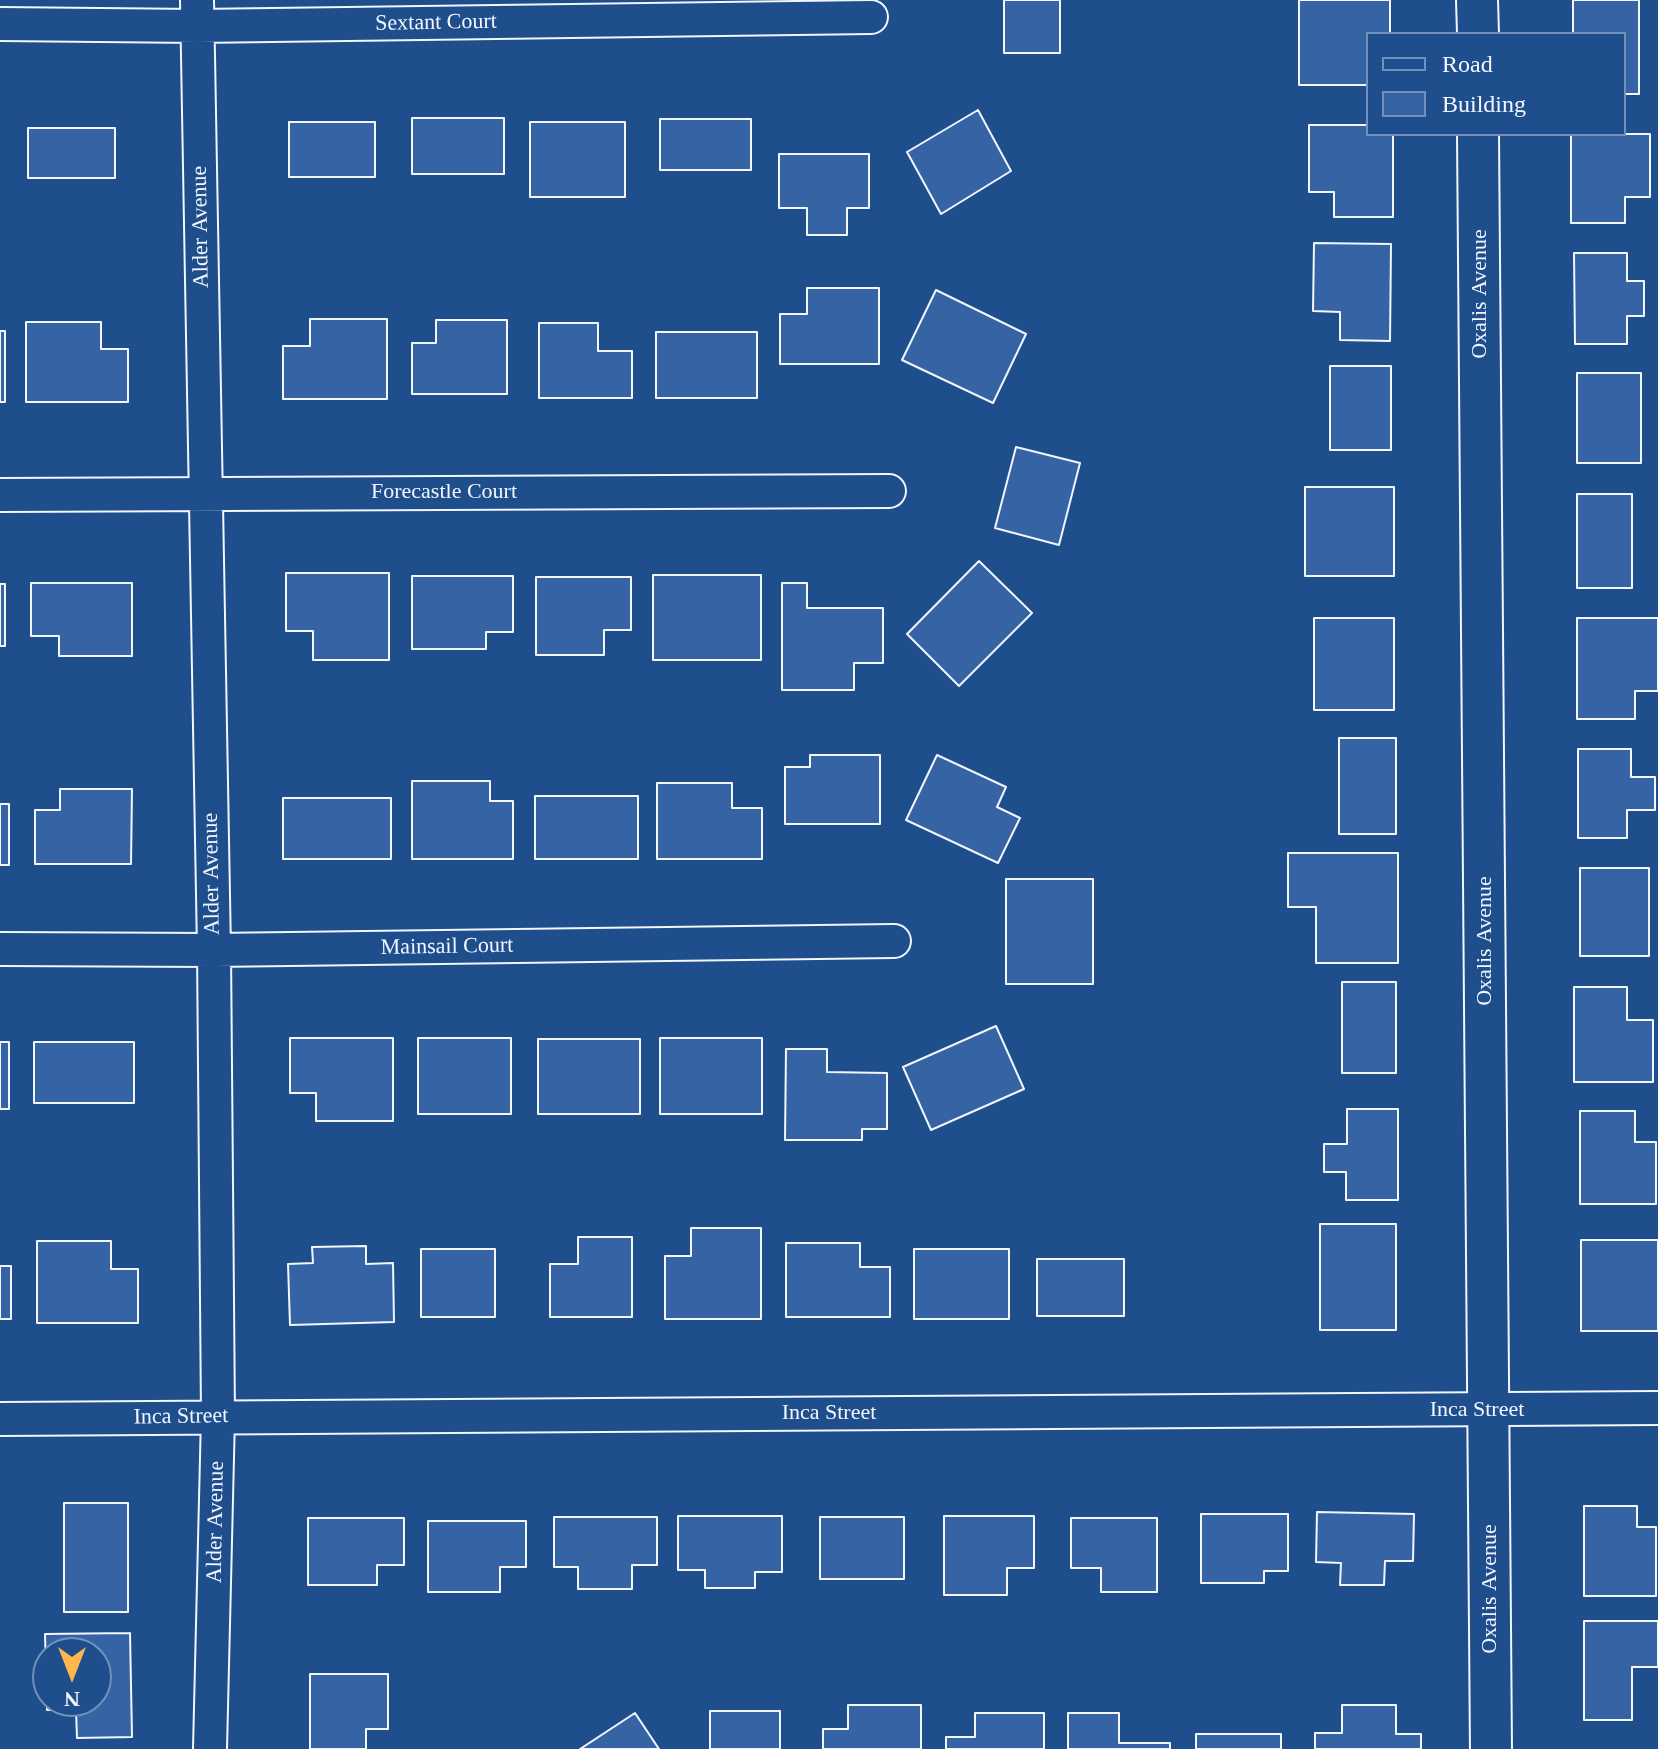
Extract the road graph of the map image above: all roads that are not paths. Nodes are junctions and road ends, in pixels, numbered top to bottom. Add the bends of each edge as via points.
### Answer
1 (1477, 0) edge
2 (197, 13) edge
3 (871, 17) dead end
4 (0, 24) edge
5 (1478, 32) edge
6 (1478, 136) edge
7 (889, 491) dead end
8 (206, 493) junction
9 (0, 495) edge
10 (894, 941) dead end
11 (0, 949) edge
12 (214, 950) junction
13 (1658, 1408) edge
14 (1489, 1410) junction
15 (218, 1416) junction
16 (0, 1419) edge
17 (210, 1749) edge
18 (1491, 1749) edge

1 - 5 street
2 - 3 street, Sextant Court
2 - 4 street, Sextant Court
2 - 8 street, Alder Avenue
6 - 14 street, Oxalis Avenue
7 - 8 street, Forecastle Court
8 - 9 street, Forecastle Court
8 - 12 street, Alder Avenue
10 - 12 street, Mainsail Court
11 - 12 street, Mainsail Court
12 - 15 street, Alder Avenue
13 - 14 street, Inca Street
14 - 15 street, Inca Street
14 - 18 street, Oxalis Avenue
15 - 16 street, Inca Street
15 - 17 street, Alder Avenue

